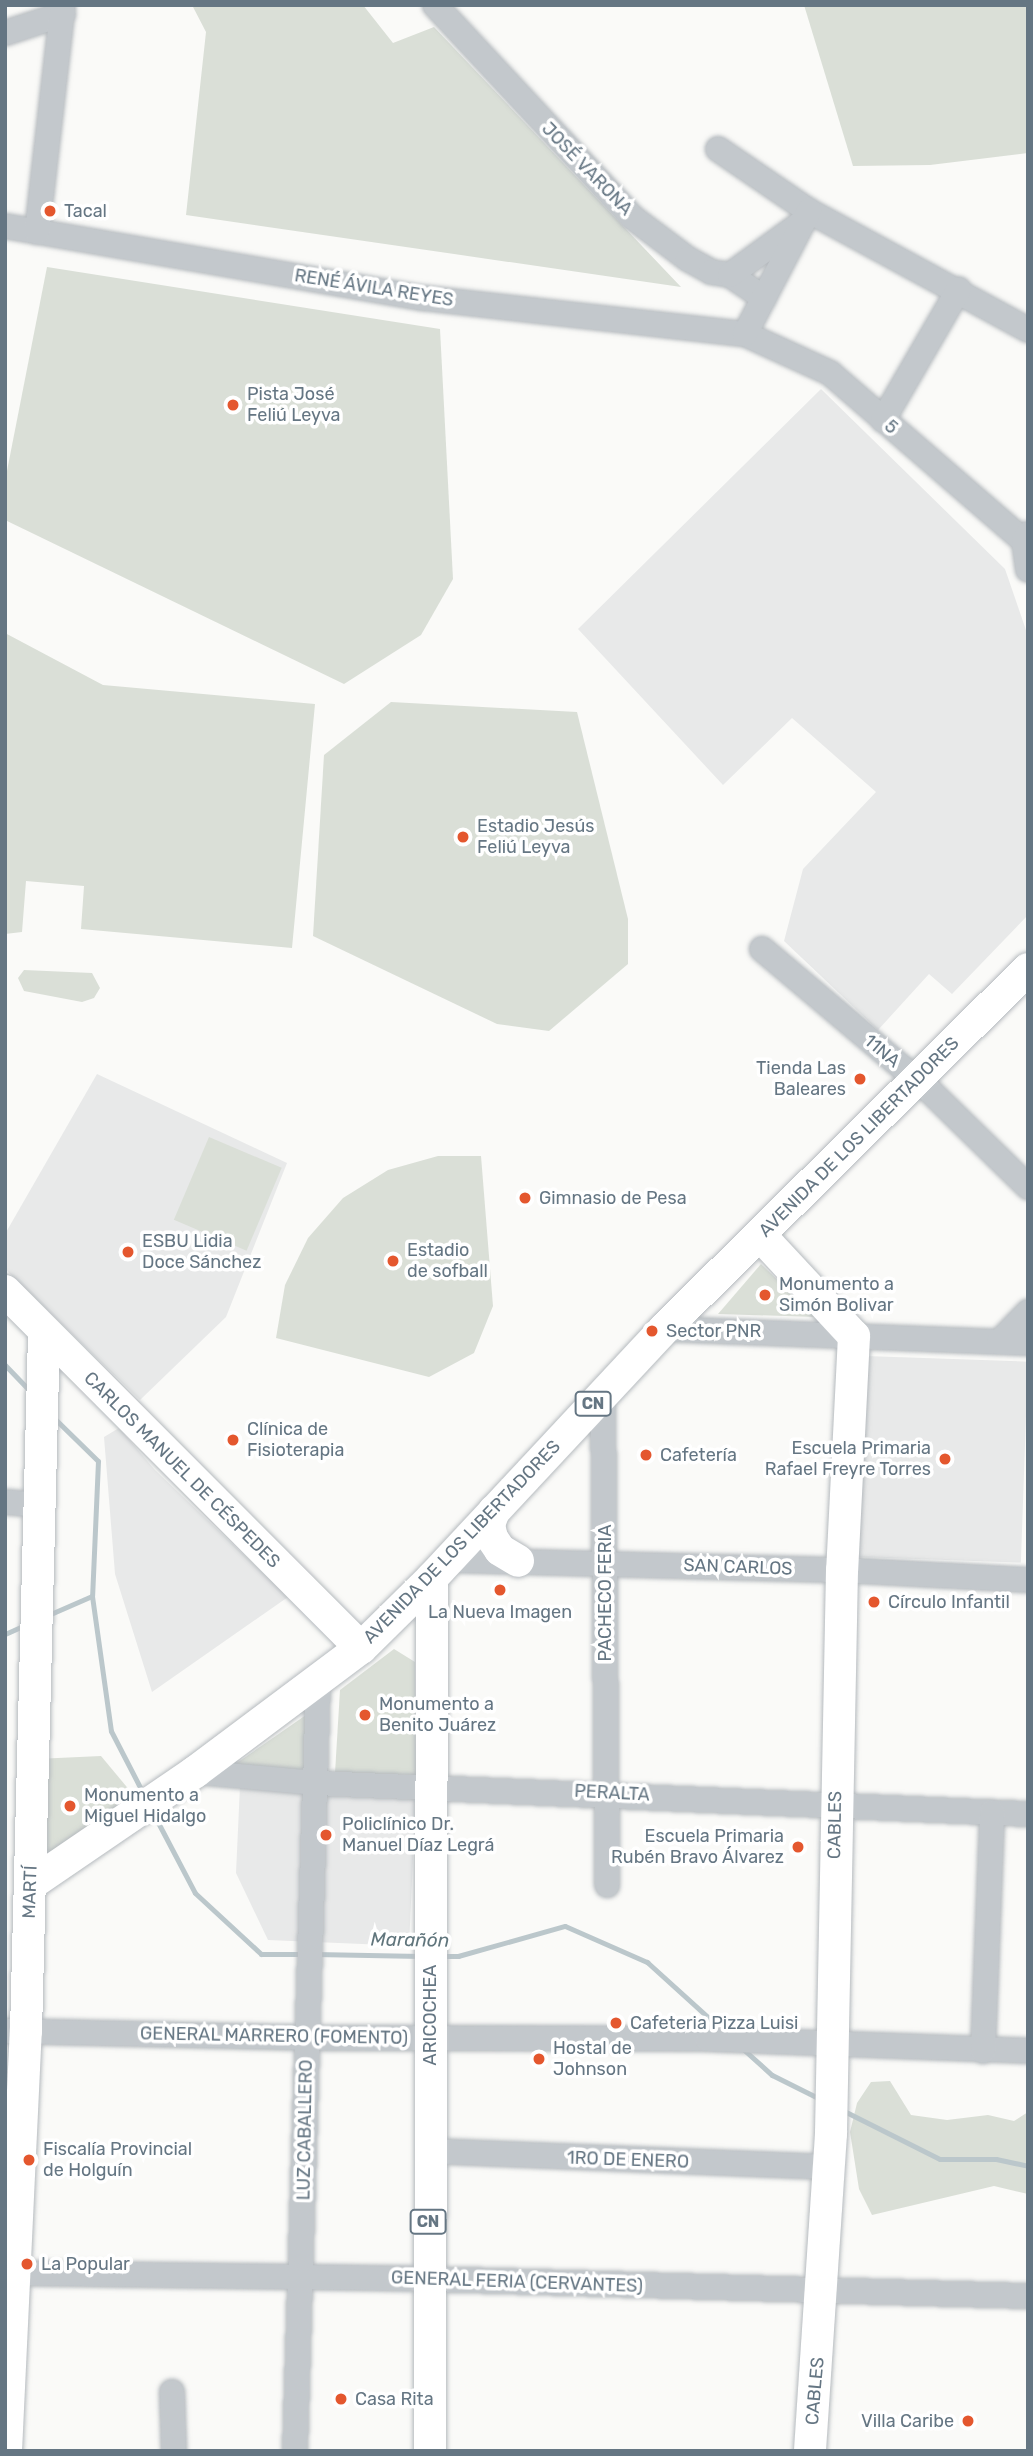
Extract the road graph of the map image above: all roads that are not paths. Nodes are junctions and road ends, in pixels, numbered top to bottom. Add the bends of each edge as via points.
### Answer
1 (435, 5) edge
2 (63, 10) edge
3 (5, 33) edge
4 (718, 149) dead end
5 (806, 216) junction
6 (15, 230) edge
7 (730, 275) junction
8 (959, 289) junction
9 (764, 298) junction
10 (1028, 330) edge
11 (745, 334) junction
12 (883, 420) junction
13 (1027, 539) edge
14 (1028, 570) edge
15 (762, 949) dead end
16 (1028, 969) edge
17 (917, 1081) junction
18 (1028, 1187) edge
19 (760, 1235) junction
20 (5, 1291) edge
21 (1028, 1312) edge
22 (664, 1329) junction
23 (44, 1333) junction
24 (853, 1336) junction
25 (999, 1342) junction
26 (1028, 1343) edge
27 (85, 1373) junction
28 (43, 1378) junction
29 (603, 1393) junction
30 (5, 1502) edge
31 (40, 1505) junction
32 (494, 1511) junction
33 (518, 1561) junction
34 (606, 1563) junction
35 (440, 1569) junction
36 (842, 1570) junction
37 (1028, 1580) edge
38 (367, 1642) junction
39 (432, 1656) junction
40 (318, 1683) junction
41 (184, 1780) junction
42 (317, 1783) junction
43 (430, 1788) junction
44 (606, 1793) junction
45 (835, 1806) junction
46 (992, 1812) junction
47 (1028, 1814) edge
48 (31, 1884) junction
49 (607, 1885) dead end
50 (16, 2031) edge
51 (307, 2038) junction
52 (430, 2038) junction
53 (833, 2044) junction
54 (983, 2050) junction
55 (1028, 2051) edge
56 (428, 2151) junction
57 (829, 2167) junction
58 (10, 2273) edge
59 (301, 2277) junction
60 (429, 2279) junction
61 (823, 2291) junction
62 (1028, 2296) edge
63 (172, 2392) dead end
64 (6, 2451) edge
65 (174, 2451) edge
66 (295, 2451) edge
67 (430, 2451) edge
68 (810, 2451) edge

1 - 7 street, JOSÉ VARONA via 632,217 699,266
2 - 3 street
2 - 6 street
4 - 5 street
5 - 7 street
5 - 8 street
5 - 9 street
6 - 11 street, RENÉ ÁVILA REYES via 423,298
7 - 9 street, JOSÉ VARONA
8 - 10 street
8 - 12 street
9 - 11 street
11 - 12 street, 5 via 830,373
12 - 13 street, 5
13 - 14 street
15 - 17 street, 11NA
16 - 17 main road, AVENIDA DE LOS LIBERTADORES / CN
17 - 18 street, 11NA
17 - 19 main road, AVENIDA DE LOS LIBERTADORES / CN
19 - 22 main road, AVENIDA DE LOS LIBERTADORES / CN
19 - 24 main road
20 - 23 main road, CARLOS MANUEL DE CÉSPEDES
21 - 25 street
22 - 24 street
22 - 29 main road, AVENIDA DE LOS LIBERTADORES / CN
23 - 27 main road, CARLOS MANUEL DE CÉSPEDES
23 - 28 main road, MARTÍ
24 - 25 street
24 - 36 main road, CABLES
25 - 26 street
27 - 28 main road
27 - 38 main road, CARLOS MANUEL DE CÉSPEDES
28 - 31 main road, MARTÍ
29 - 32 main road, AVENIDA DE LOS LIBERTADORES / CN
29 - 34 street, PACHECO FERIA
30 - 31 street
31 - 48 main road, MARTÍ
32 - 33 main road via 489,1525 492,1538 500,1550
32 - 35 main road, AVENIDA DE LOS LIBERTADORES / CN
33 - 34 street, SAN CARLOS
33 - 35 street, SAN CARLOS
34 - 36 street, SAN CARLOS
34 - 44 street, PACHECO FERIA
35 - 38 main road, AVENIDA DE LOS LIBERTADORES / CN
35 - 39 main road, ARICOCHEA / CN
36 - 37 street, SAN CARLOS
36 - 45 main road, CABLES
38 - 39 main road via 402,1628
38 - 40 main road, AVENIDA DE LOS LIBERTADORES / CN
39 - 43 main road, ARICOCHEA / CN
40 - 41 main road, AVENIDA DE LOS LIBERTADORES / CN
40 - 42 street, LUZ CABALLERO
41 - 42 street, PERALTA
41 - 48 main road, AVENIDA DE LOS LIBERTADORES / CN
42 - 43 street, PERALTA
42 - 51 street, LUZ CABALLERO
43 - 44 street, PERALTA
43 - 52 main road, ARICOCHEA / CN
44 - 45 street, PERALTA
44 - 49 street, PACHECO FERIA
45 - 46 street, PERALTA
45 - 53 main road, CABLES
46 - 47 street, PERALTA
46 - 54 street
48 - 50 main road, MARTÍ
50 - 51 street, GENERAL MARRERO (FOMENTO)
50 - 58 main road, MARTÍ
51 - 52 street, GENERAL MARRERO (FOMENTO)
51 - 59 street, LUZ CABALLERO
52 - 53 street, GENERAL MARRERO (FOMENTO)
52 - 56 main road, ARICOCHEA / CN
53 - 54 street
53 - 57 main road, CABLES
54 - 55 street
56 - 57 street, 1RO DE ENERO
56 - 60 main road, ARICOCHEA / CN
57 - 61 main road, CABLES
58 - 59 street, GENERAL FERIA (CERVANTES)
58 - 64 main road, MARTÍ
59 - 60 street, GENERAL FERIA (CERVANTES)
59 - 66 street, LUZ CABALLERO
60 - 61 street, GENERAL FERIA (CERVANTES)
60 - 67 main road, ARICOCHEA / CN
61 - 62 street, GENERAL FERIA (CERVANTES)
61 - 68 main road, CABLES
63 - 65 street

